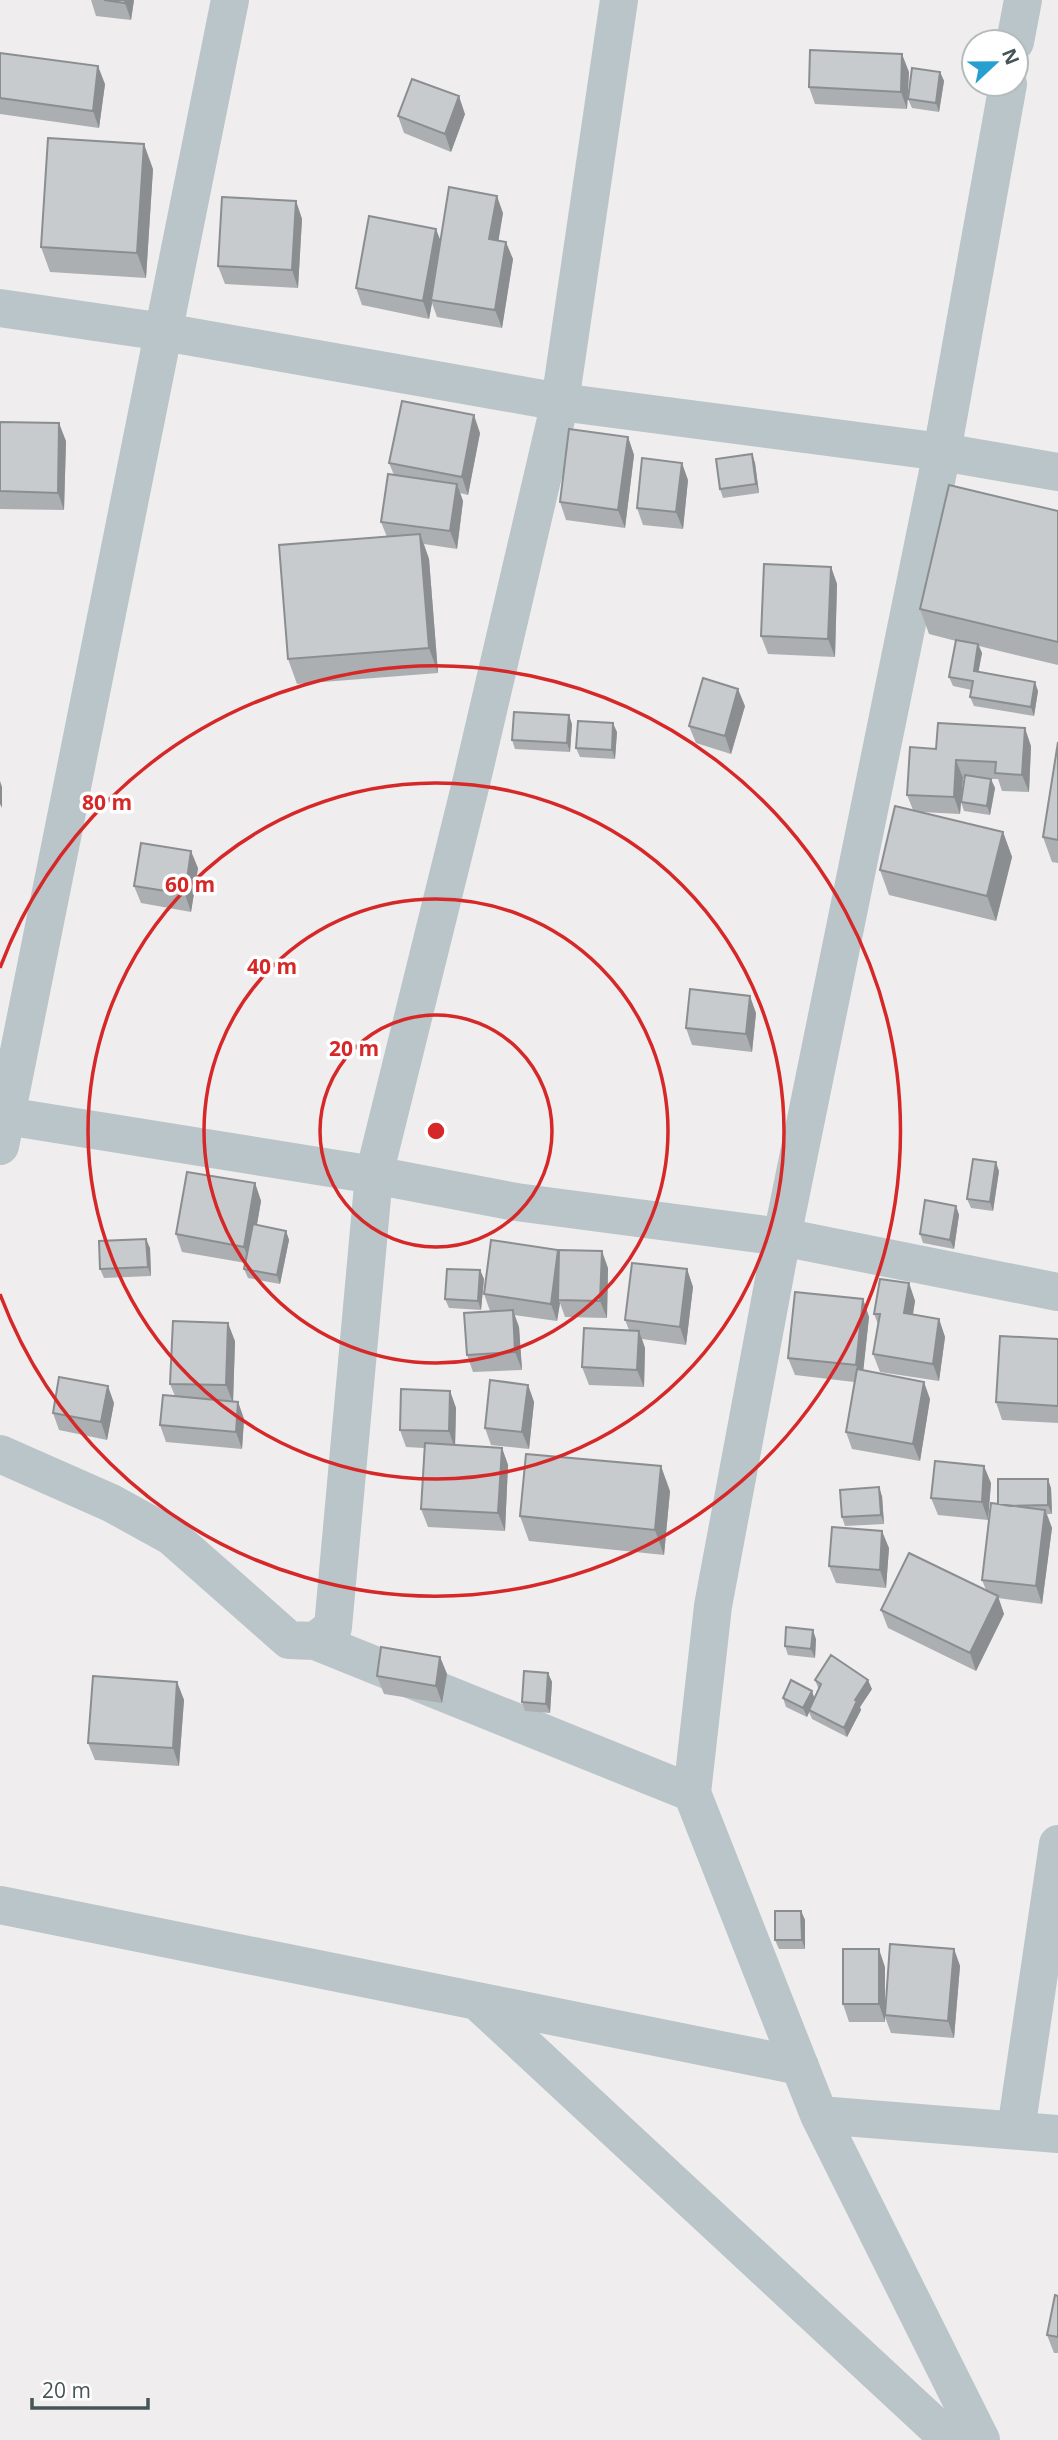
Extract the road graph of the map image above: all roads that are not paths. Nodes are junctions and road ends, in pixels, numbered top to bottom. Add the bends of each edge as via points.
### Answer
1 (230, 0) edge
2 (619, 0) edge
3 (1023, 0) edge
4 (1018, 28) edge
5 (1005, 98) edge
6 (0, 308) edge
7 (164, 332) junction
8 (560, 402) junction
9 (942, 452) junction
10 (1058, 472) edge
11 (2, 1125) edge
12 (374, 1175) junction
13 (782, 1237) junction
14 (1058, 1292) edge
15 (0, 1454) edge
16 (316, 1642) junction
17 (692, 1793) junction
18 (1058, 1844) edge
19 (0, 1905) edge
20 (477, 2001) junction
21 (800, 2066) junction
22 (819, 2115) junction
23 (1016, 2130) junction
24 (1058, 2134) edge
25 (950, 2440) edge
26 (981, 2440) edge

1 - 7 street
2 - 8 street
3 - 4 street
5 - 9 street
6 - 7 street
7 - 8 street
7 - 11 street
8 - 9 street
8 - 12 street
9 - 10 street
9 - 13 street
11 - 12 street
12 - 13 street via 516,1202
12 - 16 street via 332,1627
13 - 14 street
13 - 17 street via 713,1606
15 - 16 street via 111,1503 170,1536 289,1640
16 - 17 street
17 - 21 street
18 - 23 street
19 - 20 street
20 - 21 street
20 - 25 street
21 - 22 street
22 - 23 street
22 - 26 street
23 - 24 street

